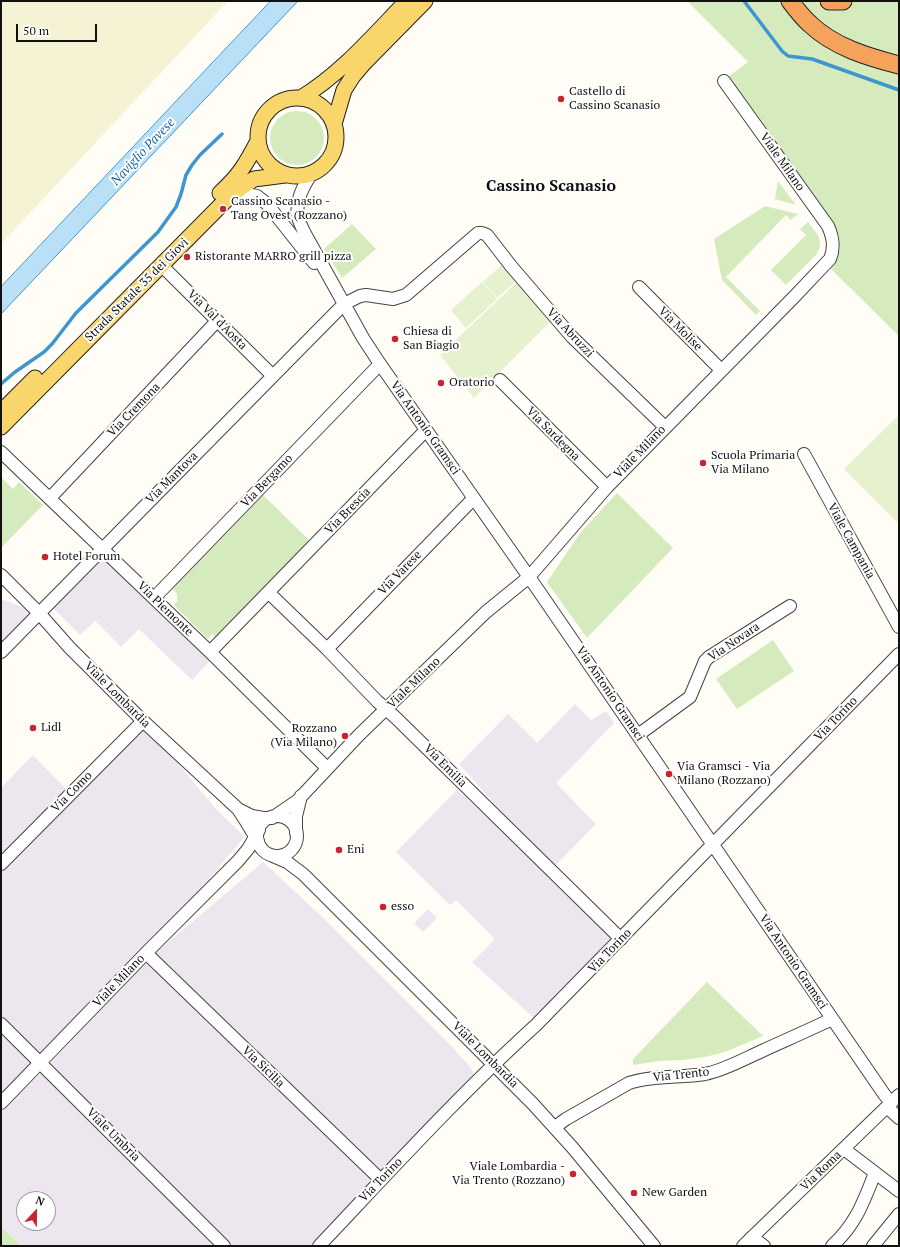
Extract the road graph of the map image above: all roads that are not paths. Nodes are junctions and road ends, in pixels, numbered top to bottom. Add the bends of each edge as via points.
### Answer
1 (407, 1) edge
2 (426, 1) edge
3 (790, 1) edge
4 (829, 1) edge
5 (843, 1) edge
6 (899, 65) edge
7 (724, 81) dead end
8 (301, 98) junction
9 (334, 124) junction
10 (258, 141) junction
11 (311, 174) junction
12 (285, 175) junction
13 (226, 200) junction
14 (161, 265) junction
15 (332, 283) junction
16 (639, 287) dead end
17 (344, 304) junction
18 (218, 321) junction
19 (380, 364) junction
20 (722, 370) junction
21 (273, 376) junction
22 (500, 380) dead end
23 (1, 412) edge
24 (1, 427) edge
25 (665, 427) junction
26 (426, 430) junction
27 (1, 452) edge
28 (804, 454) dead end
29 (607, 487) junction
30 (50, 498) junction
31 (474, 498) junction
32 (103, 548) junction
33 (1, 576) edge
34 (529, 577) junction
35 (269, 593) junction
36 (154, 598) junction
37 (790, 606) dead end
38 (39, 613) junction
39 (899, 627) edge
40 (327, 649) junction
41 (1, 652) edge
42 (210, 652) junction
43 (899, 654) edge
44 (387, 709) junction
45 (143, 721) junction
46 (638, 735) junction
47 (327, 768) junction
48 (301, 796) junction
49 (238, 809) junction
50 (272, 818) junction
51 (296, 835) junction
52 (257, 836) junction
53 (713, 844) junction
54 (272, 855) junction
55 (238, 861) junction
56 (1, 864) edge
57 (303, 874) junction
58 (621, 939) junction
59 (146, 953) junction
60 (832, 1019) junction
61 (1, 1024) edge
62 (40, 1063) junction
63 (494, 1065) junction
64 (893, 1102) edge
65 (1, 1103) edge
66 (899, 1118) edge
67 (555, 1127) junction
68 (844, 1149) junction
69 (875, 1173) junction
70 (381, 1180) junction
71 (899, 1191) edge
72 (899, 1214) edge
73 (752, 1237) junction
74 (224, 1246) edge
75 (319, 1246) edge
76 (654, 1246) edge
77 (743, 1246) edge
78 (764, 1246) edge
79 (832, 1246) edge
80 (873, 1246) edge

1 - 8 main road via 344,65 317,89
2 - 9 main road via 353,76 344,90
3 - 6 highway via 810,25 824,35 861,54
4 - 5 highway
7 - 20 street, Viale Milano via 828,226 833,238 833,253 825,265
8 - 9 main road via 321,106
8 - 10 main road via 287,99 265,114 259,127
9 - 11 main road via 335,148 330,159 322,168
10 - 12 main road via 260,152 266,162
10 - 23 main road, Strada Statale 35 dei Giovi via 245,165 231,183
11 - 12 main road via 298,177
11 - 15 street, Via Antonio Gramsci via 297,204 298,217
12 - 13 main road, Strada Statale 35 dei Giovi via 254,179
13 - 14 main road, Strada Statale 35 dei Giovi
13 - 15 street, Via Antonio Gramsci via 242,193 257,196 268,204
14 - 18 street, Via Val d'Aosta
14 - 24 main road, Strada Statale 35 dei Giovi
15 - 17 street, Via Antonio Gramsci
16 - 20 street, Via Molise
17 - 19 street, Via Antonio Gramsci
17 - 21 street, Via Mantova
17 - 25 street, Via Abruzzi via 366,295 392,299 406,296 474,235 482,233 487,235 572,337
18 - 21 street, Via Val d'Aosta
18 - 30 street, Via Cremona
19 - 26 street, Via Antonio Gramsci
19 - 36 street, Via Bergamo
20 - 25 street, Viale Milano
21 - 32 street, Via Mantova
22 - 29 street, Via Sardegna
25 - 29 street, Viale Milano
26 - 31 street, Via Antonio Gramsci
26 - 35 street, Via Brescia
27 - 30 street, Via Piemonte
28 - 39 street, Viale Campania
29 - 34 street, Viale Milano
30 - 32 street, Via Piemonte
31 - 34 street, Via Antonio Gramsci
31 - 40 street, Via Varese
32 - 36 street, Via Piemonte
32 - 38 street, Via Mantova
33 - 38 street, Viale Lombardia
34 - 44 street, Viale Milano via 486,612
34 - 46 street, Via Antonio Gramsci
35 - 40 street, Via Emilia
35 - 42 street, Via Brescia
36 - 42 street, Via Piemonte
37 - 46 street, Via Novara via 709,657 690,697
38 - 41 street, Via Mantova
38 - 45 street, Viale Lombardia
40 - 44 street, Via Emilia
42 - 47 street, Via Piemonte
43 - 53 street, Via Torino
44 - 47 street, Viale Milano
44 - 58 street, Via Emilia
45 - 49 street, Viale Lombardia
45 - 56 street, Via Como
46 - 53 street, Via Antonio Gramsci
47 - 48 street, Viale Milano
48 - 50 street, Viale Milano
48 - 51 street, Viale Milano via 296,816
49 - 50 street, Viale Lombardia via 252,816
49 - 52 street, Viale Lombardia
50 - 51 street via 286,819 293,825
50 - 52 street via 263,822
51 - 54 street via 294,846 289,852 281,856
51 - 57 street, Viale Lombardia via 298,860
52 - 54 street via 263,850
52 - 55 street, Viale Milano
53 - 58 street, Via Torino
53 - 60 street, Via Antonio Gramsci
54 - 55 street via 258,853
54 - 57 street, Viale Lombardia
55 - 59 street, Viale Milano
57 - 63 street, Viale Lombardia
58 - 63 street, Via Torino
59 - 62 street, Viale Milano
59 - 70 street, Via Sicilia
60 - 64 street, Via Antonio Gramsci via 884,1094
60 - 67 street, Via Trento via 715,1071 629,1083
61 - 62 street, Viale Umbria
62 - 65 street, Viale Milano
62 - 74 street, Viale Umbria
63 - 67 street, Viale Lombardia
63 - 70 street, Via Torino
64 - 66 street, Via Antonio Gramsci
64 - 68 street, Via Roma
67 - 76 street, Viale Lombardia
68 - 69 street
68 - 73 street, Via Roma
69 - 71 street
69 - 79 street via 861,1209
70 - 75 street, Via Torino
72 - 80 street
73 - 77 street, Via Roma
73 - 78 street

